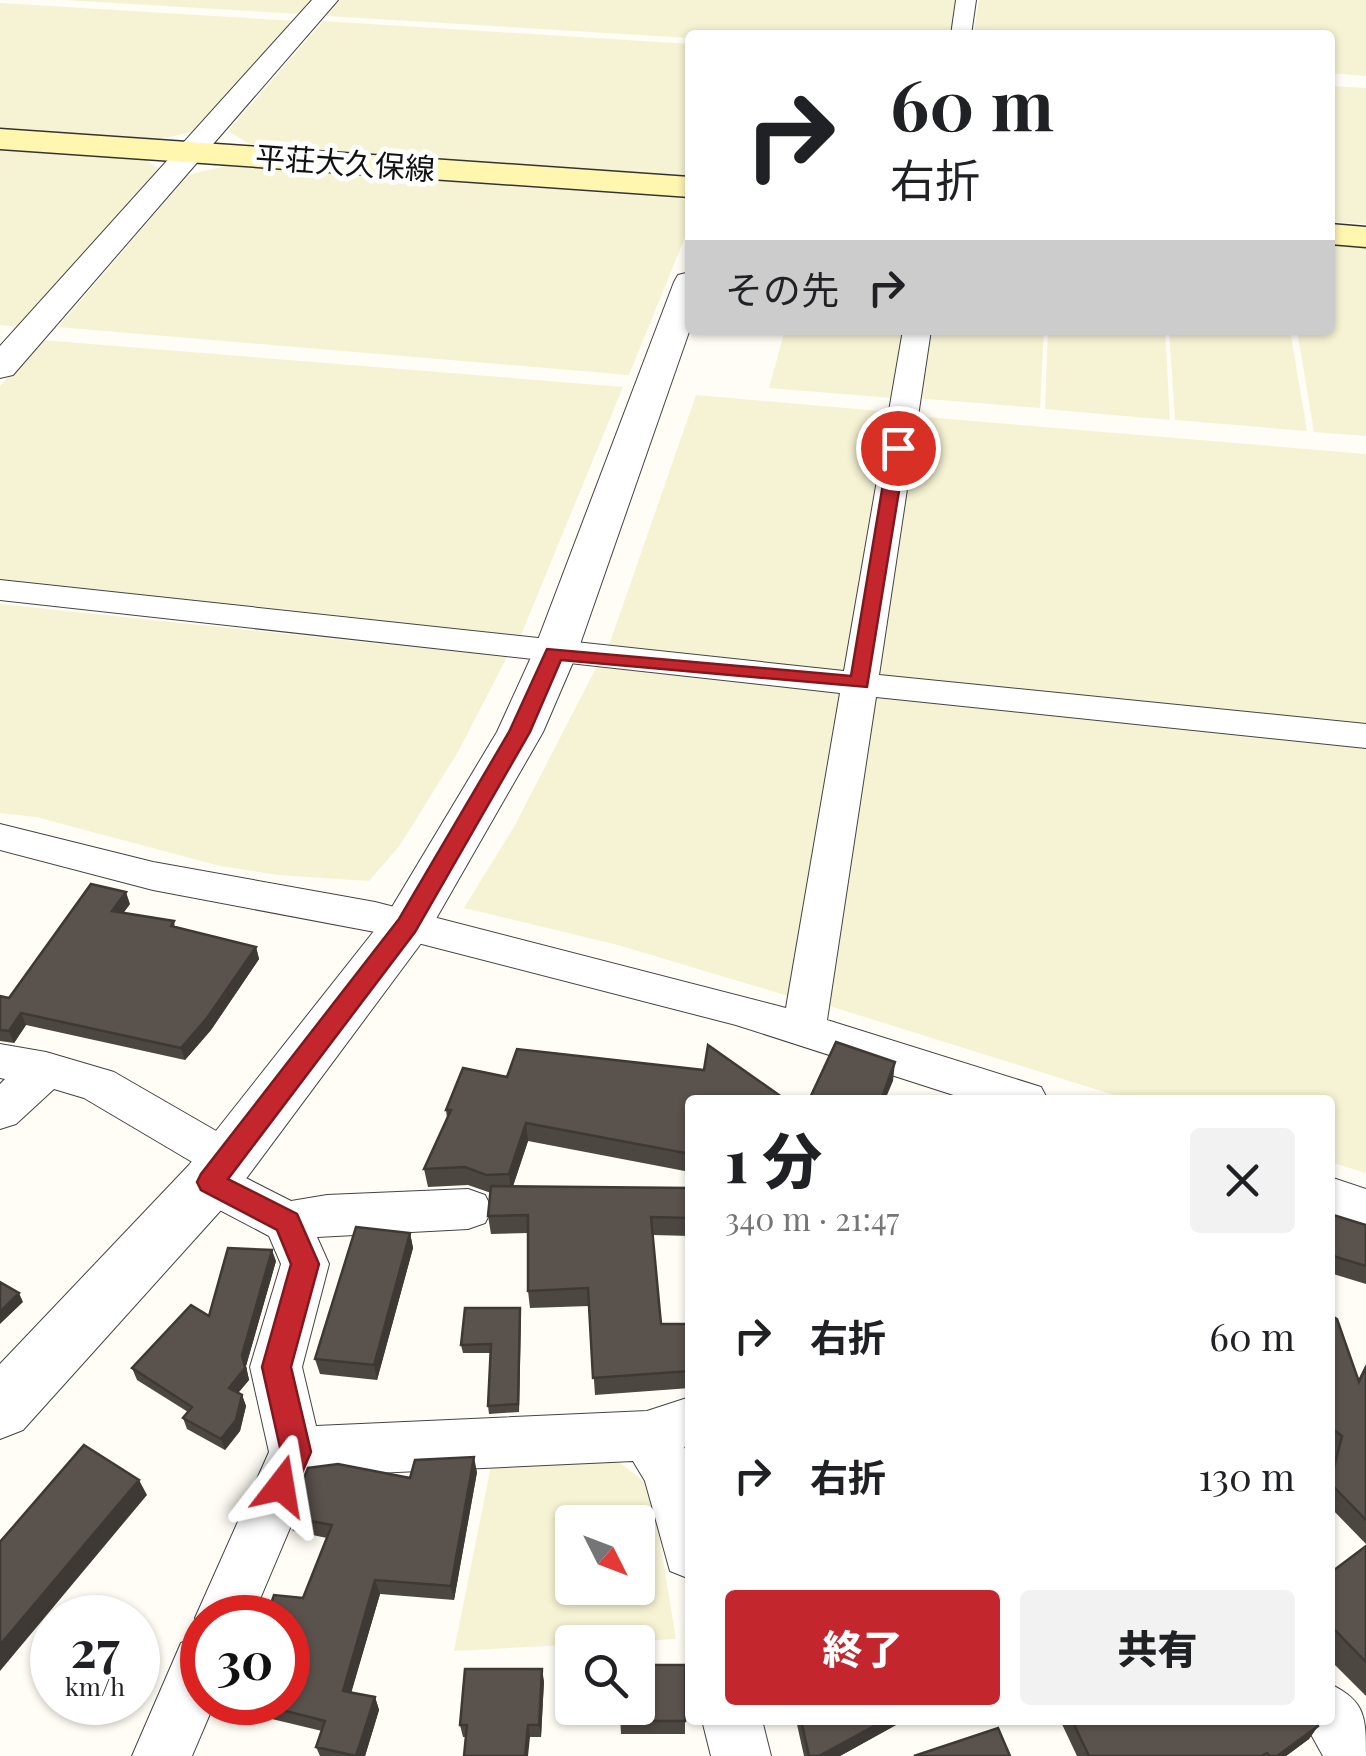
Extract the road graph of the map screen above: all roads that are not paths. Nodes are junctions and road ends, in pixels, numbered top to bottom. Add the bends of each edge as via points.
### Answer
1 (326, 0) edge
2 (966, 0) edge
3 (962, 30) edge
4 (0, 139) edge
5 (191, 154) junction
6 (685, 188) edge
7 (1335, 234) edge
8 (1366, 237) edge
9 (685, 296) edge
10 (916, 335) edge
11 (0, 367) edge
12 (0, 590) edge
13 (554, 653) junction
14 (860, 683) junction
15 (1366, 736) edge
16 (0, 837) edge
17 (407, 926) junction
18 (804, 1030) junction
19 (0, 1062) edge
20 (46, 1069) junction
21 (1009, 1095) edge
22 (0, 1111) edge
23 (219, 1171) junction
24 (1335, 1199) edge
25 (1366, 1208) edge
26 (468, 1209) dead end
27 (287, 1222) junction
28 (0, 1409) edge
29 (669, 1429) edge
30 (296, 1452) junction
31 (685, 1532) edge
32 (233, 1595) edge
33 (180, 1715) edge
34 (1335, 1721) edge
35 (733, 1725) edge
36 (1366, 1752) edge
37 (162, 1756) edge
38 (742, 1756) edge
39 (1359, 1756) edge

1 - 5 street
2 - 3 street
4 - 5 main road, 平荘大久保線
5 - 6 main road, 平荘大久保線
5 - 11 street
7 - 8 main road
9 - 13 street
10 - 14 street
12 - 13 street
13 - 14 street
13 - 17 street via 520,732
14 - 15 street
14 - 18 street
16 - 17 street via 153,876
17 - 18 street
17 - 23 street
18 - 21 street
19 - 20 street
20 - 22 street
20 - 23 street via 98,1084
23 - 27 street
23 - 28 street
24 - 25 street
26 - 27 street
27 - 30 street via 305,1264 276,1367
29 - 30 street
29 - 31 street via 670,1473
30 - 32 street
33 - 37 street
34 - 39 street
35 - 38 street
36 - 39 street

